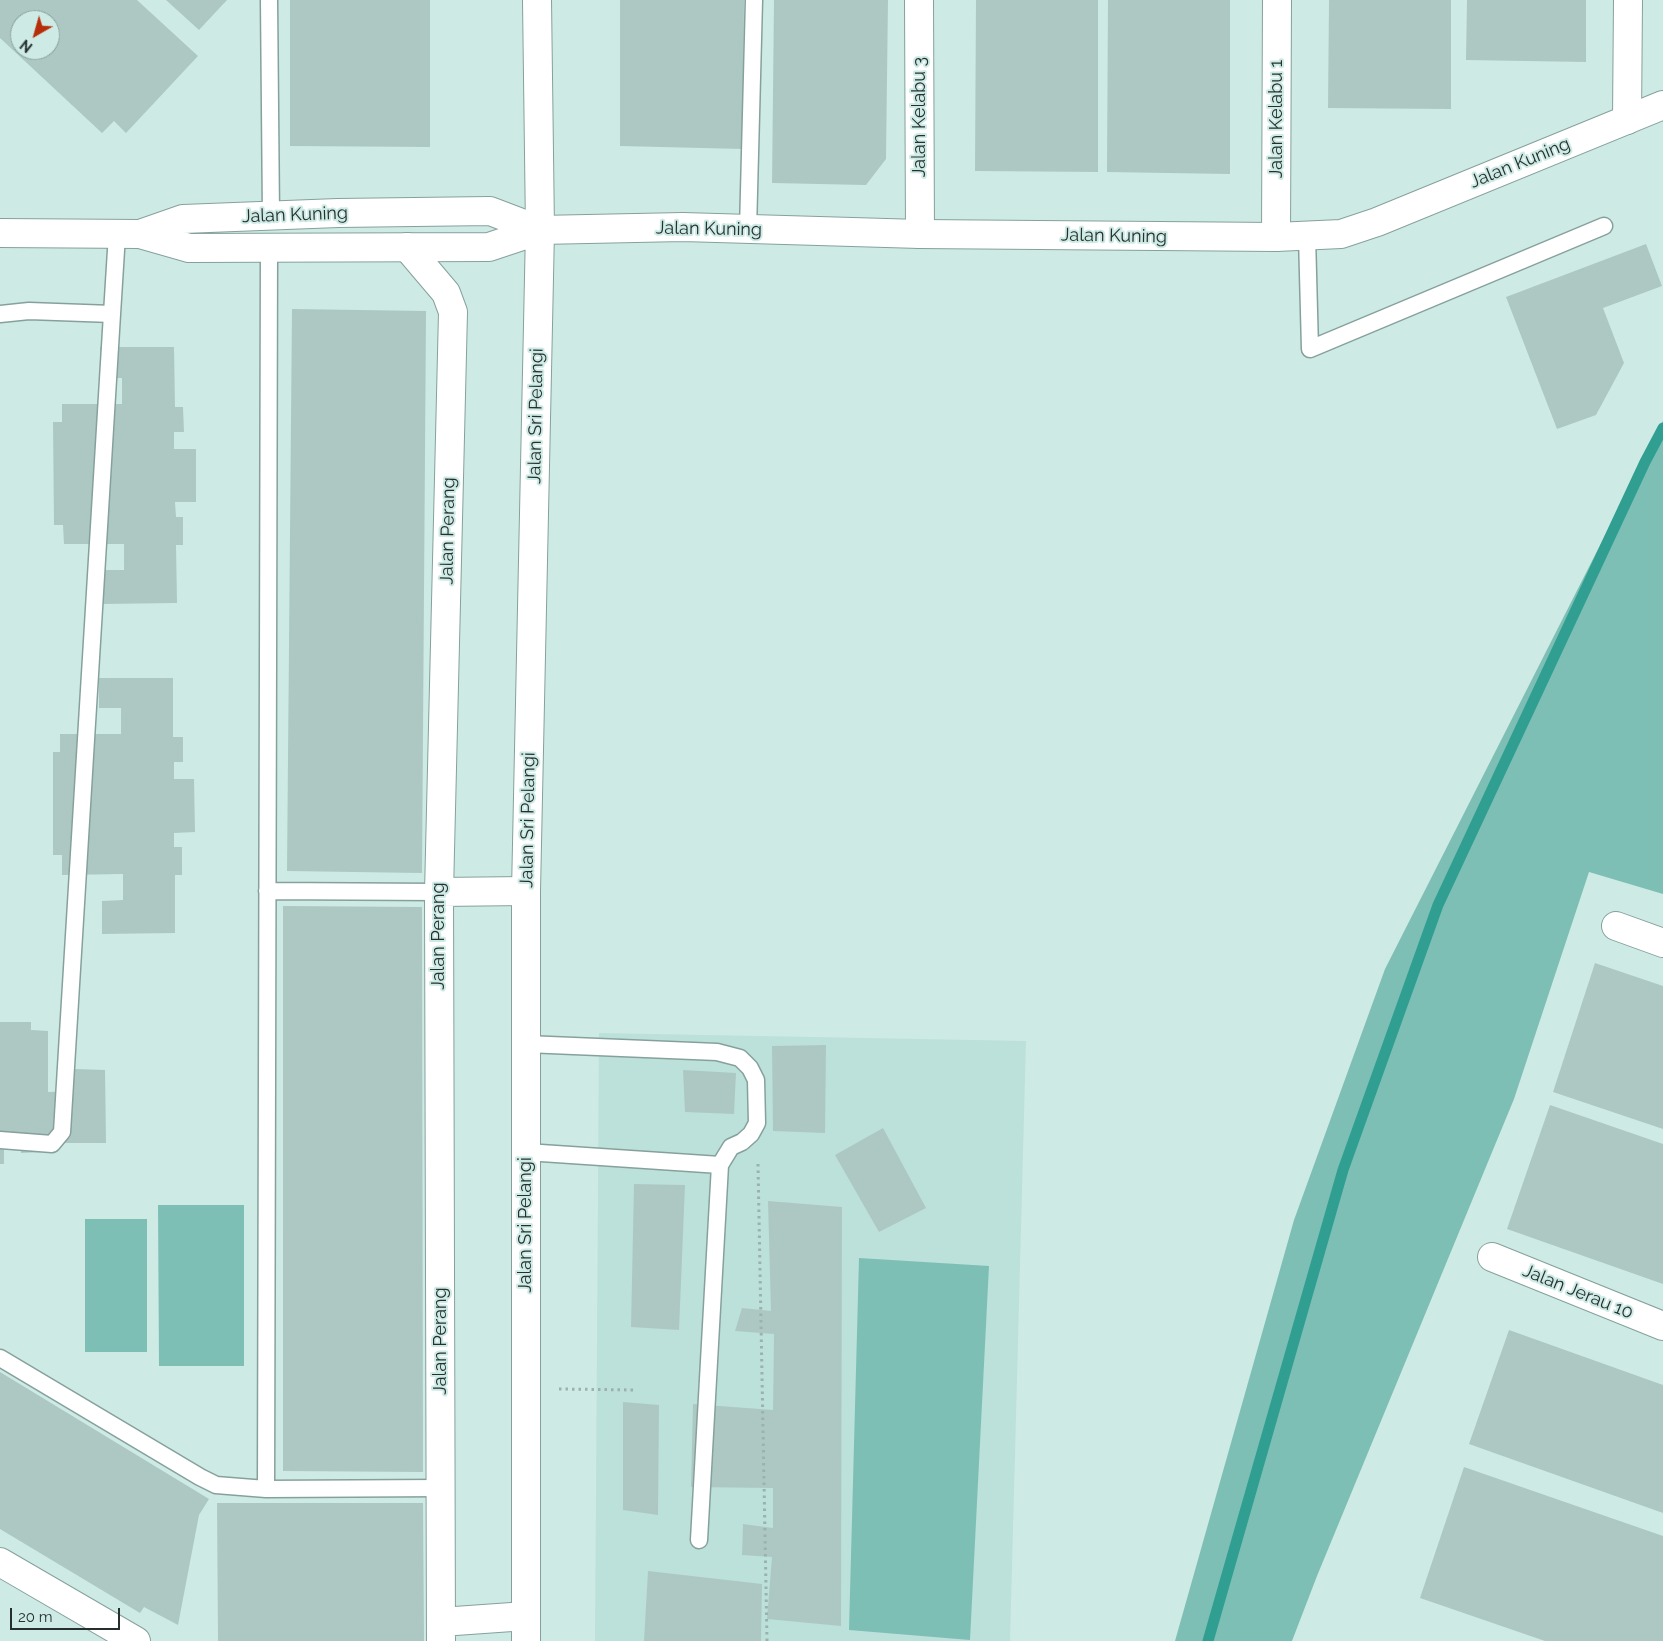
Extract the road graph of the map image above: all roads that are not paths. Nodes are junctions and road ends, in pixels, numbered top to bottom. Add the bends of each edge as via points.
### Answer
1 (269, 0) edge
2 (538, 0) edge
3 (754, 0) edge
4 (919, 0) edge
5 (1277, 0) edge
6 (1628, 0) edge
7 (1663, 104) edge
8 (1627, 120) junction
9 (271, 215) junction
10 (1604, 226) dead end
11 (540, 230) junction
12 (748, 230) junction
13 (0, 233) edge
14 (129, 234) junction
15 (920, 234) junction
16 (1307, 236) junction
17 (1276, 237) junction
18 (269, 247) junction
19 (407, 247) junction
20 (0, 314) edge
21 (112, 314) junction
22 (526, 890) junction
23 (266, 891) junction
24 (439, 892) junction
25 (1616, 926) dead end
26 (1663, 942) edge
27 (526, 1044) junction
28 (0, 1140) edge
29 (526, 1152) junction
30 (720, 1165) junction
31 (1492, 1257) dead end
32 (1663, 1326) edge
33 (0, 1358) edge
34 (442, 1488) junction
35 (266, 1489) junction
36 (699, 1540) dead end
37 (0, 1562) edge
38 (526, 1628) edge
39 (441, 1631) edge
40 (136, 1641) edge

1 - 9 lane
2 - 11 street, Jalan Sri Pelangi
3 - 12 lane
4 - 15 street, Jalan Kelabu 3
5 - 17 street, Jalan Kelabu 1
6 - 8 street
7 - 8 street, Jalan Kuning
8 - 16 street, Jalan Kuning via 1377,222 1341,234
9 - 11 street, Jalan Kuning via 490,211
9 - 14 street, Jalan Kuning via 183,219
10 - 16 lane via 1310,349
11 - 12 street, Jalan Kuning via 683,227
11 - 19 street, Jalan Kuning via 489,247
11 - 22 street, Jalan Sri Pelangi
12 - 15 street, Jalan Kuning
13 - 14 street, Jalan Kuning
14 - 18 street, Jalan Kuning via 188,248
14 - 21 lane
15 - 17 street, Jalan Kuning
16 - 17 street, Jalan Kuning
18 - 19 street, Jalan Kuning
18 - 23 lane
19 - 24 street, Jalan Perang via 446,293 454,312
20 - 21 lane via 30,311
21 - 28 lane via 62,1132 52,1144
22 - 24 street
22 - 27 street, Jalan Sri Pelangi
23 - 24 lane
23 - 35 lane
24 - 34 street, Jalan Perang
25 - 26 street
27 - 29 street, Jalan Sri Pelangi
27 - 30 lane via 717,1052 740,1058 756,1080 757,1123 751,1134 731,1147
29 - 30 lane
29 - 38 street, Jalan Sri Pelangi
30 - 36 lane
31 - 32 street, Jalan Jerau 10
33 - 35 lane via 216,1485
34 - 35 lane
34 - 39 street, Jalan Perang
37 - 40 street
38 - 39 street

